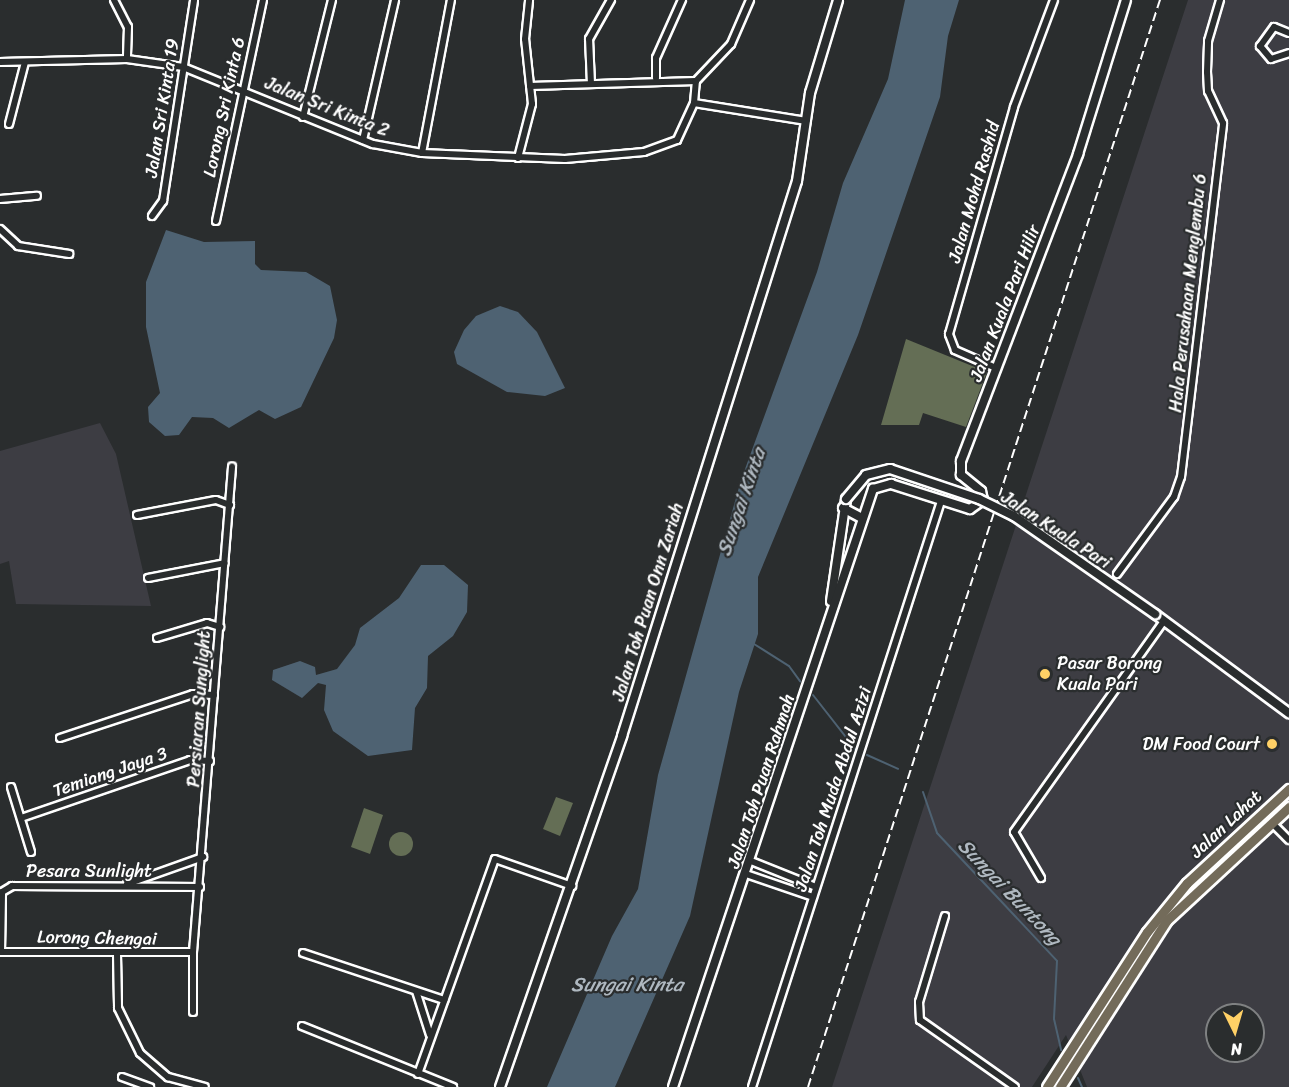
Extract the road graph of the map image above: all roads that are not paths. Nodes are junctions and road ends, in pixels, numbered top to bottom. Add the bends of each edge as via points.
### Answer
1 (114, 0) edge
2 (194, 0) edge
3 (262, 0) edge
4 (332, 0) edge
5 (395, 0) edge
6 (451, 0) edge
7 (528, 0) edge
8 (611, 0) edge
9 (682, 0) edge
10 (750, 0) edge
11 (838, 0) edge
12 (1054, 0) edge
13 (1126, 0) edge
14 (1220, 0) edge
15 (1289, 33) edge
16 (1289, 53) edge
17 (127, 59) junction
18 (0, 62) edge
19 (25, 63) junction
20 (183, 67) junction
21 (656, 78) junction
22 (696, 81) junction
23 (591, 84) junction
24 (530, 86) junction
25 (243, 90) junction
26 (694, 103) junction
27 (303, 117) junction
28 (807, 121) junction
29 (9, 124) dead end
30 (363, 140) junction
31 (423, 153) junction
32 (518, 158) junction
33 (37, 196) dead end
34 (0, 199) edge
35 (152, 216) dead end
36 (216, 221) dead end
37 (0, 229) edge
38 (69, 254) dead end
39 (996, 368) junction
40 (232, 467) dead end
41 (877, 485) joint
42 (941, 501) junction
43 (230, 505) junction
44 (843, 508) junction
45 (137, 515) dead end
46 (862, 518) junction
47 (225, 563) junction
48 (1117, 574) dead end
49 (148, 578) dead end
50 (828, 621) junction
51 (1164, 621) junction
52 (220, 627) junction
53 (157, 638) dead end
54 (214, 695) junction
55 (1289, 706) edge
56 (1289, 713) edge
57 (60, 738) dead end
58 (210, 761) junction
59 (11, 787) dead end
60 (1289, 789) edge
61 (1289, 801) edge
62 (1289, 807) edge
63 (21, 818) junction
64 (1271, 824) junction
65 (1289, 840) edge
66 (31, 852) dead end
67 (203, 857) junction
68 (751, 861) junction
69 (746, 874) junction
70 (1041, 878) dead end
71 (121, 886) junction
72 (572, 886) junction
73 (200, 887) junction
74 (803, 887) junction
75 (816, 887) junction
76 (813, 897) junction
77 (945, 916) dead end
78 (1, 952) edge
79 (193, 952) junction
80 (303, 953) dead end
81 (117, 954) junction
82 (415, 991) junction
83 (444, 1000) junction
84 (193, 1012) dead end
85 (302, 1026) dead end
86 (430, 1039) junction
87 (418, 1074) junction
88 (122, 1077) dead end
89 (186, 1085) edge
90 (150, 1087) edge
91 (205, 1087) edge
92 (453, 1087) edge
93 (500, 1087) edge
94 (673, 1087) edge
95 (752, 1087) edge
96 (1016, 1087) edge
97 (1047, 1087) edge
98 (1060, 1087) edge

1 - 17 street via 128,27
2 - 20 street, Jalan Sri Kinta 19
3 - 25 street, Lorong Sri Kinta 6
4 - 27 street
5 - 30 street
6 - 31 street
7 - 24 street
8 - 23 street via 589,39
9 - 21 street via 656,57
10 - 22 street via 731,44
11 - 28 street, Jalan Toh Puan Onn Zariah
12 - 39 street, Jalan Mohd Rashid via 1014,107 949,334 954,350
13 - 39 street, Jalan Kuala Pari Hilir via 1078,154
14 - 48 street, Hala Perusahaan Menglembu 6 via 1208,41 1207,72 1208,91 1223,123 1181,477 1174,497
15 - 16 street via 1274,27 1260,46 1271,59
17 - 19 street, Jalan Sri Kinta 2
17 - 20 street, Jalan Sri Kinta 2
18 - 19 street, Jalan Sri Kinta 2
19 - 29 street
20 - 25 street, Jalan Sri Kinta 2
20 - 35 street, Jalan Sri Kinta 19 via 163,201
21 - 22 street
21 - 23 street
22 - 26 street, Jalan Sri Kinta 2
23 - 24 street
24 - 32 street via 527,137
25 - 27 street, Jalan Sri Kinta 2
25 - 36 street, Lorong Sri Kinta 6
26 - 28 street
26 - 32 street, Jalan Sri Kinta 2 via 684,130 664,146 620,156
27 - 30 street, Jalan Sri Kinta 2
28 - 72 street, Jalan Toh Puan Onn Zariah via 797,182
30 - 31 street, Jalan Sri Kinta 2
31 - 32 street, Jalan Sri Kinta 2
33 - 34 street
37 - 38 street via 18,246
39 - 42 street, Jalan Kuala Pari Hilir via 960,468 965,479 981,491 983,500 970,509
40 - 43 street, Persiaran Sunglight
41 - 42 street, Jalan Kuala Pari Hilir
41 - 46 street, Jalan Toh Puan Rahmah
42 - 75 street, Jalan Toh Muda Abdul Azizi
43 - 45 street via 216,500
43 - 47 street, Persiaran Sunglight
44 - 46 street
44 - 50 street, Jalan Kuala Pari
44 - 51 street, Jalan Kuala Pari, bridge via 866,475 890,469 979,499 1014,516
46 - 50 street, Jalan Toh Puan Rahmah
47 - 49 street
47 - 52 street, Persiaran Sunglight
50 - 68 street, Jalan Toh Puan Rahmah
51 - 55 street, Jalan Kuala Pari
51 - 56 street, Jalan Kuala Pari
51 - 70 street via 1015,829 1015,842
52 - 53 street via 207,623
52 - 54 street, Persiaran Sunglight
54 - 57 street via 193,694
54 - 58 street, Persiaran Sunglight
58 - 63 street, Temiang Jaya 3 via 190,760
58 - 67 street, Persiaran Sunglight
59 - 63 street
60 - 97 main road, Jalan Lahat via 1187,883 1147,932
61 - 64 main road
62 - 64 main road
63 - 66 street
64 - 65 street
64 - 98 main road via 1166,921
67 - 71 street
67 - 73 street, Persiaran Sunglight
68 - 69 street, Jalan Toh Puan Rahmah
68 - 74 street
69 - 74 street
69 - 94 street, Jalan Toh Puan Rahmah
71 - 73 street, Pesara Sunlight
71 - 78 street, Pesara Sunlight via 12,886 2,892
72 - 83 street via 495,859
72 - 93 street, Jalan Toh Puan Onn Zariah
73 - 79 street, Persiaran Sunglight
74 - 75 street
74 - 76 street
75 - 76 street, Jalan Toh Muda Abdul Azizi
76 - 95 street, Jalan Toh Muda Abdul Azizi
77 - 96 street via 919,1002 920,1020
78 - 81 street, Lorong Chengai
79 - 81 street, Lorong Chengai
79 - 84 street, Persiaran Sunglight
80 - 82 street
81 - 89 street via 118,1008 125,1028 149,1064
82 - 83 street
82 - 86 street via 426,1009
83 - 86 street
85 - 87 street
86 - 87 street
87 - 92 street
88 - 90 street
89 - 91 street

